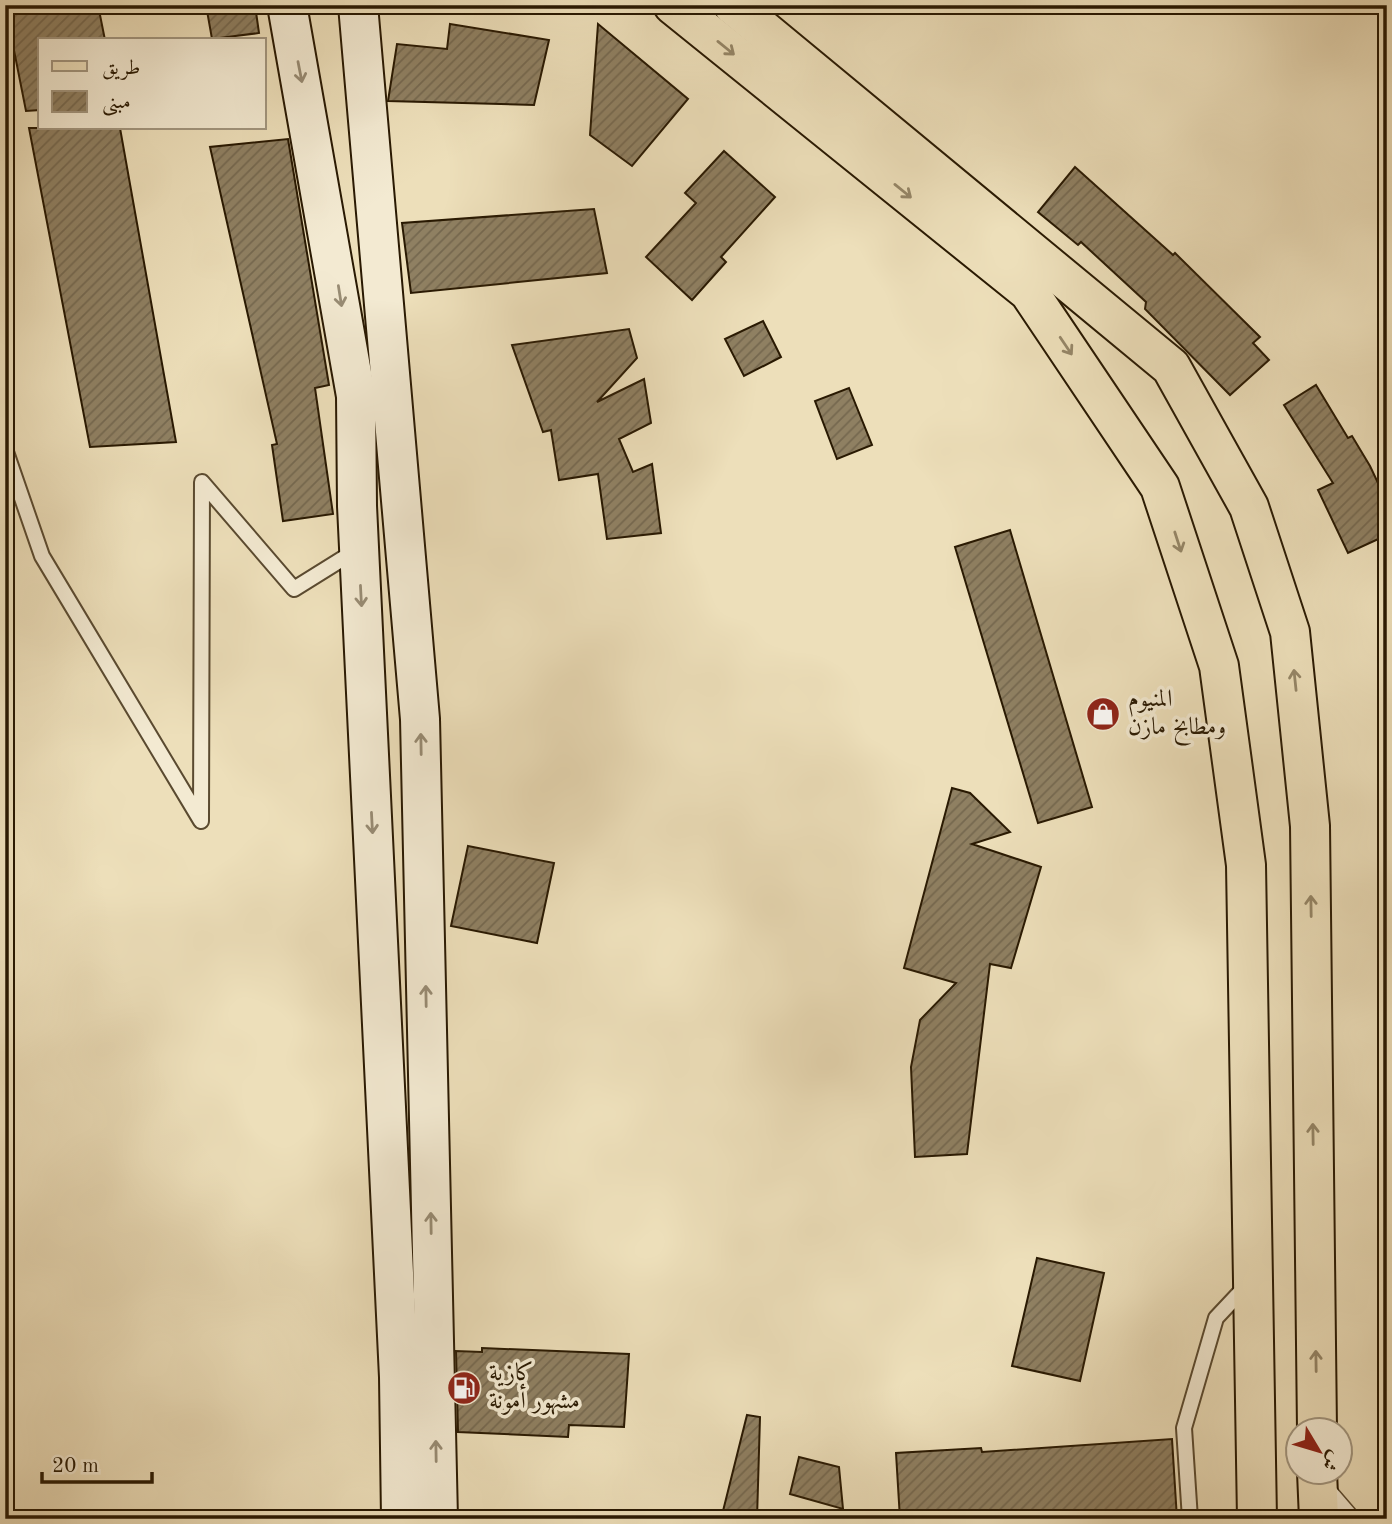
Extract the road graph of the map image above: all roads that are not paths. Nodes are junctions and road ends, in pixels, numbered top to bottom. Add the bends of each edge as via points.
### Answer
1 (287, 5) edge
2 (358, 5) edge
3 (673, 5) edge
4 (733, 5) edge
5 (5, 449) edge
6 (359, 549) junction
7 (1253, 1279) junction
8 (1317, 1416) edge
9 (1318, 1494) edge
10 (401, 1519) edge
11 (438, 1519) edge
12 (1190, 1519) edge
13 (1257, 1519) edge
14 (1343, 1519) edge

1 -> 6 main road via 356,396
11 -> 2 main road via 420,719
3 -> 7 main road via 1029,292 1160,487 1219,666 1246,865
8 -> 4 main road via 1310,826 1290,632 1249,507 1171,367
5 - 6 lane via 42,556 201,821 202,482 294,589
6 -> 10 main road via 399,1377
7 - 12 lane via 1216,1318 1184,1427
7 - 13 main road
9 - 14 street

